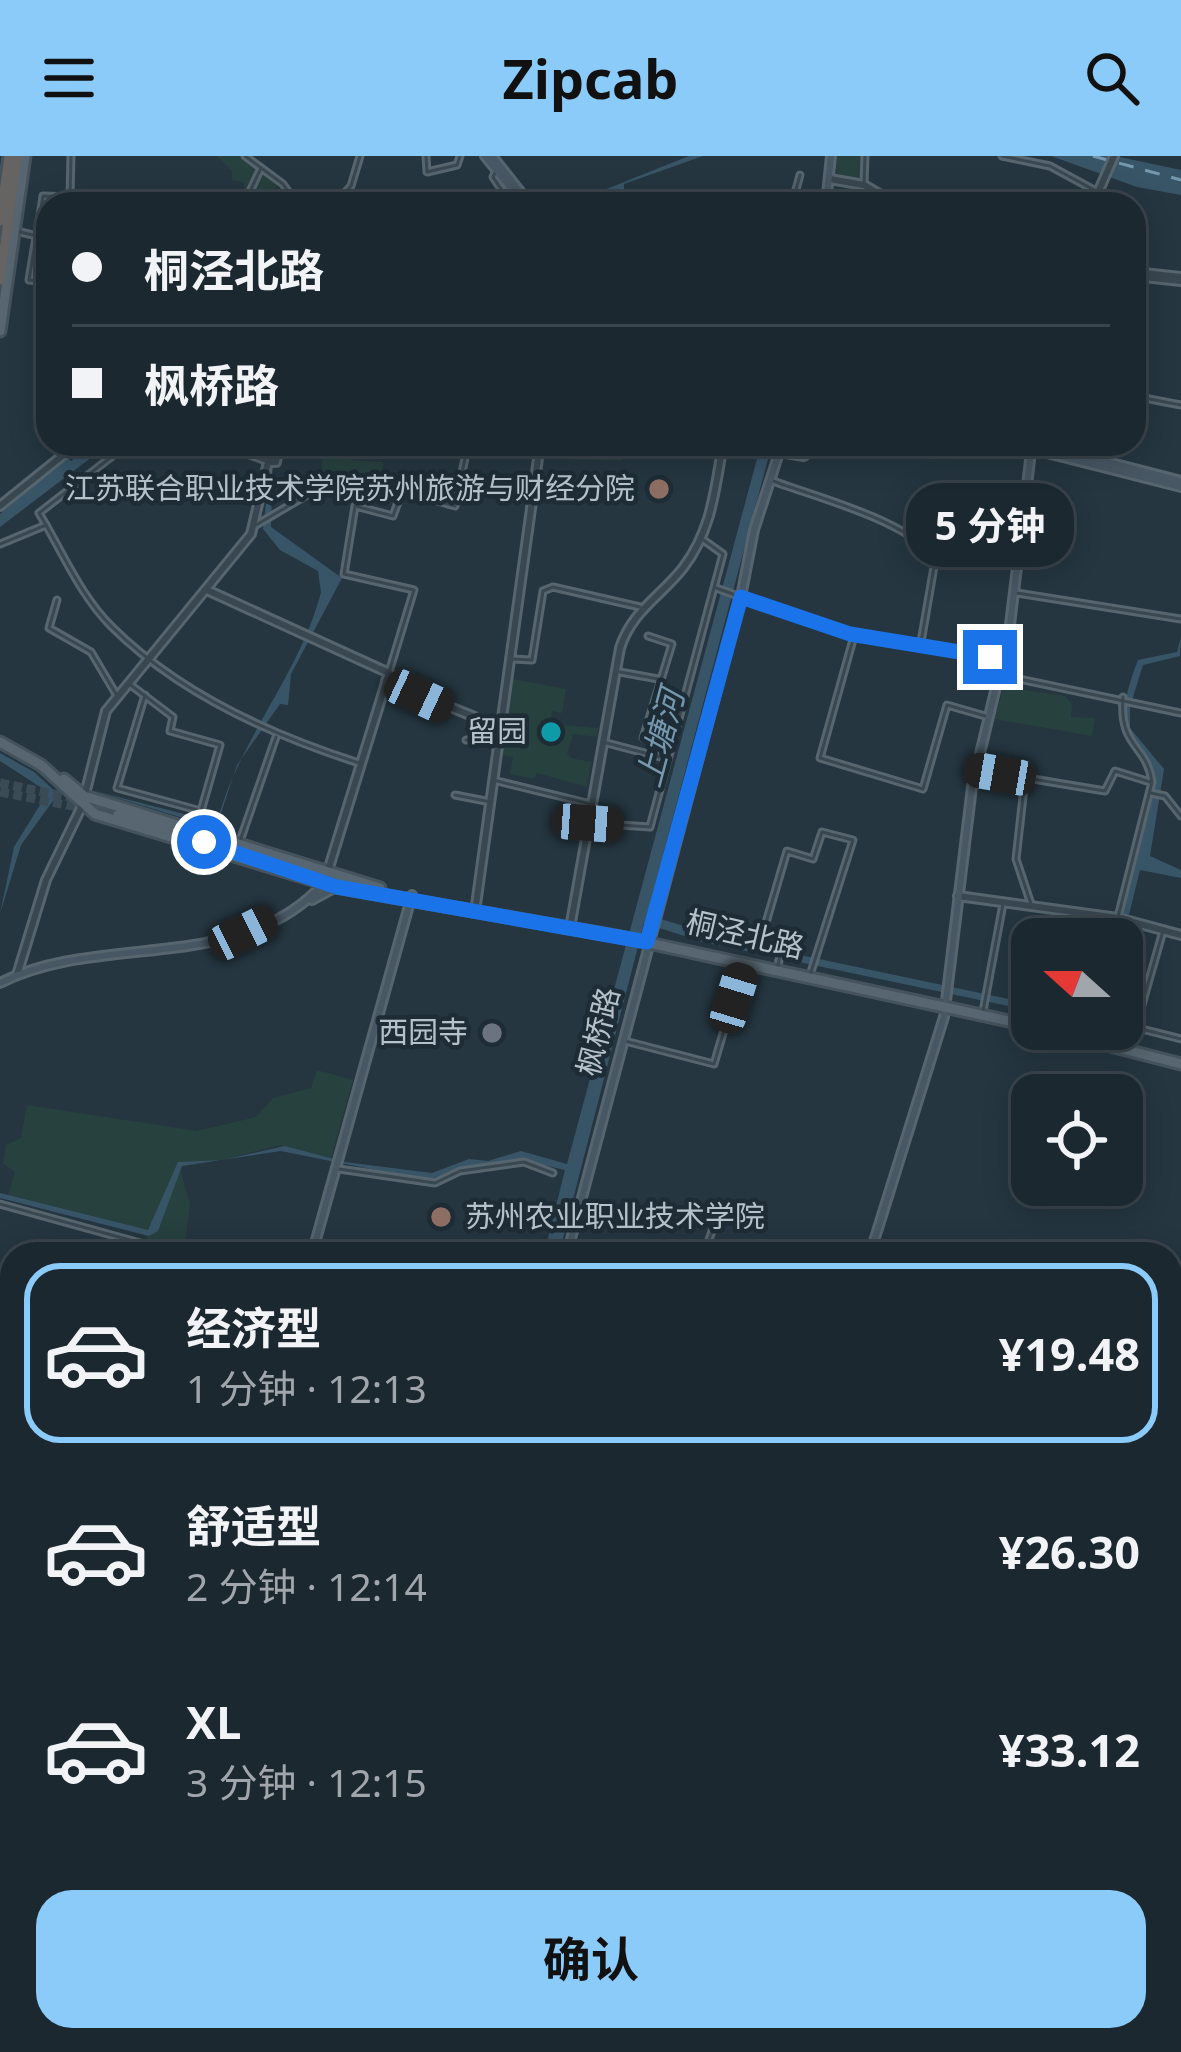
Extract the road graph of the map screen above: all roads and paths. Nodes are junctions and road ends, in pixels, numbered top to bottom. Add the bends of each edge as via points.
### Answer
1 (71, 156) edge
2 (245, 156) edge
3 (360, 156) edge
4 (426, 156) edge
5 (460, 156) edge
6 (489, 156) edge
7 (831, 156) edge
8 (865, 156) edge
9 (1003, 156) edge
10 (1114, 156) edge
11 (16, 158) edge
12 (261, 168) junction
13 (498, 170) junction
14 (800, 175) dead end
15 (830, 179) junction
16 (513, 183) junction
17 (865, 185) junction
18 (1099, 189) junction
19 (70, 192) edge
20 (250, 192) edge
21 (287, 192) edge
22 (345, 192) edge
23 (503, 192) edge
24 (519, 192) edge
25 (795, 192) edge
26 (828, 192) edge
27 (876, 192) edge
28 (1098, 192) edge
29 (0, 220) edge
30 (14, 231) junction
31 (36, 236) edge
32 (36, 242) edge
33 (1146, 275) edge
34 (1181, 279) edge
35 (0, 280) edge
36 (36, 281) edge
37 (0, 331) edge
38 (1146, 398) edge
39 (1181, 405) edge
40 (61, 456) edge
41 (113, 456) edge
42 (256, 456) edge
43 (269, 456) edge
44 (272, 456) edge
45 (465, 456) edge
46 (538, 456) edge
47 (720, 456) edge
48 (779, 456) edge
49 (1033, 456) edge
50 (1075, 456) edge
51 (269, 461) junction
52 (771, 481) junction
53 (1181, 484) edge
54 (319, 488) dead end
55 (0, 506) edge
56 (258, 523) junction
57 (46, 525) junction
58 (702, 538) junction
59 (0, 544) edge
60 (715, 588) junction
61 (207, 590) junction
62 (1015, 593) junction
63 (741, 597) junction
64 (58, 600) dead end
65 (641, 608) junction
66 (1181, 619) edge
67 (855, 634) junction
68 (648, 636) dead end
69 (920, 646) junction
70 (148, 656) junction
71 (1003, 658) junction
72 (513, 659) junction
73 (614, 671) junction
74 (998, 674) junction
75 (388, 677) junction
76 (660, 680) junction
77 (127, 682) junction
78 (116, 694) junction
79 (145, 695) junction
80 (1123, 697) junction
81 (1181, 713) edge
82 (987, 717) junction
83 (502, 728) junction
84 (276, 735) junction
85 (643, 738) dead end
86 (0, 740) edge
87 (466, 740) dead end
88 (502, 740) junction
89 (602, 742) junction
90 (664, 758) dead end
91 (360, 764) junction
92 (975, 770) junction
93 (1025, 778) junction
94 (497, 781) junction
95 (1152, 782) junction
96 (1151, 793) junction
97 (455, 795) dead end
98 (83, 801) junction
99 (493, 802) junction
100 (591, 804) junction
101 (119, 812) tunnel mouth
102 (1181, 816) edge
103 (588, 823) junction
104 (237, 850) junction
105 (325, 879) junction
106 (337, 887) junction
107 (958, 896) junction
108 (412, 897) junction
109 (1003, 902) junction
110 (298, 906) junction
111 (1032, 906) junction
112 (475, 910) junction
113 (1118, 918) joint
114 (1143, 924) edge
115 (570, 926) junction
116 (1163, 929) junction
117 (1181, 934) edge
118 (645, 937) junction
119 (743, 964) junction
120 (777, 965) junction
121 (812, 969) junction
122 (17, 975) junction
123 (0, 983) edge
124 (1143, 1000) edge
125 (945, 1004) junction
126 (984, 1006) junction
127 (1011, 1016) edge
128 (1011, 1018) edge
129 (1143, 1030) edge
130 (1181, 1039) edge
131 (622, 1040) junction
132 (1143, 1046) edge
133 (1131, 1050) edge
134 (1181, 1062) edge
135 (338, 1164) junction
136 (553, 1173) dead end
137 (0, 1204) edge
138 (712, 1231) dead end
139 (137, 1242) edge
140 (315, 1242) edge
141 (570, 1242) edge
142 (708, 1242) edge
143 (872, 1242) edge

1 - 19 street
2 - 12 street
3 - 22 street
4 - 5 street via 427,172 457,165
6 - 13 main road
6 - 16 main road
7 - 15 main road
8 - 17 street
9 - 18 street
10 - 18 street
11 - 29 highway
11 - 30 main road
11 - 35 highway
12 - 20 street
12 - 21 street
13 - 16 main road
13 - 23 street via 493,177
14 - 25 street
15 - 17 street
15 - 26 main road
16 - 24 main road
17 - 27 street
18 - 28 street
30 - 31 street
30 - 37 main road
32 - 36 street via 29,280
33 - 34 street
38 - 39 street
40 - 55 street
41 - 57 street via 39,513
42 - 51 street
43 - 51 street
44 - 51 street
45 - 75 street via 455,506 402,491 393,517 355,506 344,574 414,590
46 - 72 street
47 - 58 street
48 - 52 main road, 枫桥路
49 - 62 main road
50 - 53 main road
51 - 56 street
52 - 63 main road, 枫桥路
52 - 69 street via 890,525 933,554
54 - 56 street
56 - 61 street
57 - 59 street
57 - 70 street via 82,590
58 - 60 street via 723,554
58 - 65 street
60 - 63 street
60 - 103 street via 650,827
61 - 70 street
61 - 75 street
62 - 66 street
62 - 71 main road
63 - 67 street
63 - 118 main road, 枫桥路
64 - 78 street via 50,628 91,652
65 - 72 street via 553,587 543,591 532,660
65 - 73 street
67 - 69 street
67 - 82 street via 820,758 923,789 947,705
68 - 76 street via 672,644
69 - 71 street
70 - 77 street
70 - 84 street
71 - 74 main road
72 - 83 street
73 - 76 street
73 - 89 street
74 - 80 street
74 - 82 main road
75 - 83 street
75 - 91 street
76 - 85 street
77 - 78 street
77 - 79 street
78 - 98 street
79 - 79 street via 172,717 170,730 220,746 201,811 117,788
80 - 81 street
80 - 95 street via 1124,735
82 - 92 main road
83 - 88 street
84 - 91 street
84 - 104 street
86 - 98 main road, 桐泾北路 via 38,757
87 - 88 street
88 - 94 street
89 - 90 street
89 - 100 street
91 - 105 street
92 - 93 street
92 - 107 main road
93 - 95 street via 1105,791 1115,771
93 - 111 street via 1016,859
94 - 99 street
94 - 100 street
95 - 96 street
96 - 102 street
96 - 113 street
97 - 99 street
98 - 104 main road, 桐泾北路
98 - 122 street via 46,880
99 - 112 street
100 - 103 street
101 - 104 main road, 桐泾北路
103 - 115 street
104 - 105 main road, 桐泾北路
105 - 106 main road, 桐泾北路
105 - 108 main road, 桐泾北路
105 - 110 main road
106 - 108 main road, 桐泾北路
106 - 110 main road
107 - 109 street
107 - 125 main road
108 - 112 main road, 桐泾北路
108 - 135 main road
109 - 111 street
109 - 126 street
110 - 122 main road via 219,940 66,960
111 - 113 street
112 - 115 main road, 桐泾北路
114 - 116 street
115 - 118 main road, 桐泾北路
116 - 117 street
116 - 124 street
118 - 119 main road, 桐泾北路
118 - 120 main road, 桐泾北路
118 - 131 main road, 枫桥路
119 - 120 main road, 桐泾北路
119 - 131 street via 714,1064
120 - 121 main road, 桐泾北路
120 - 121 street via 781,947 765,926 787,851 813,859 822,832 853,840
120 - 125 main road, 桐泾北路
121 - 125 main road, 桐泾北路
122 - 123 main road
125 - 126 main road, 桐泾北路
125 - 128 main road, 桐泾北路
125 - 143 main road
126 - 127 main road, 桐泾北路
129 - 130 street
131 - 141 main road, 枫桥路
132 - 134 main road
133 - 134 main road
135 - 136 street via 435,1183 524,1162
135 - 140 main road
137 - 139 street
138 - 142 street

